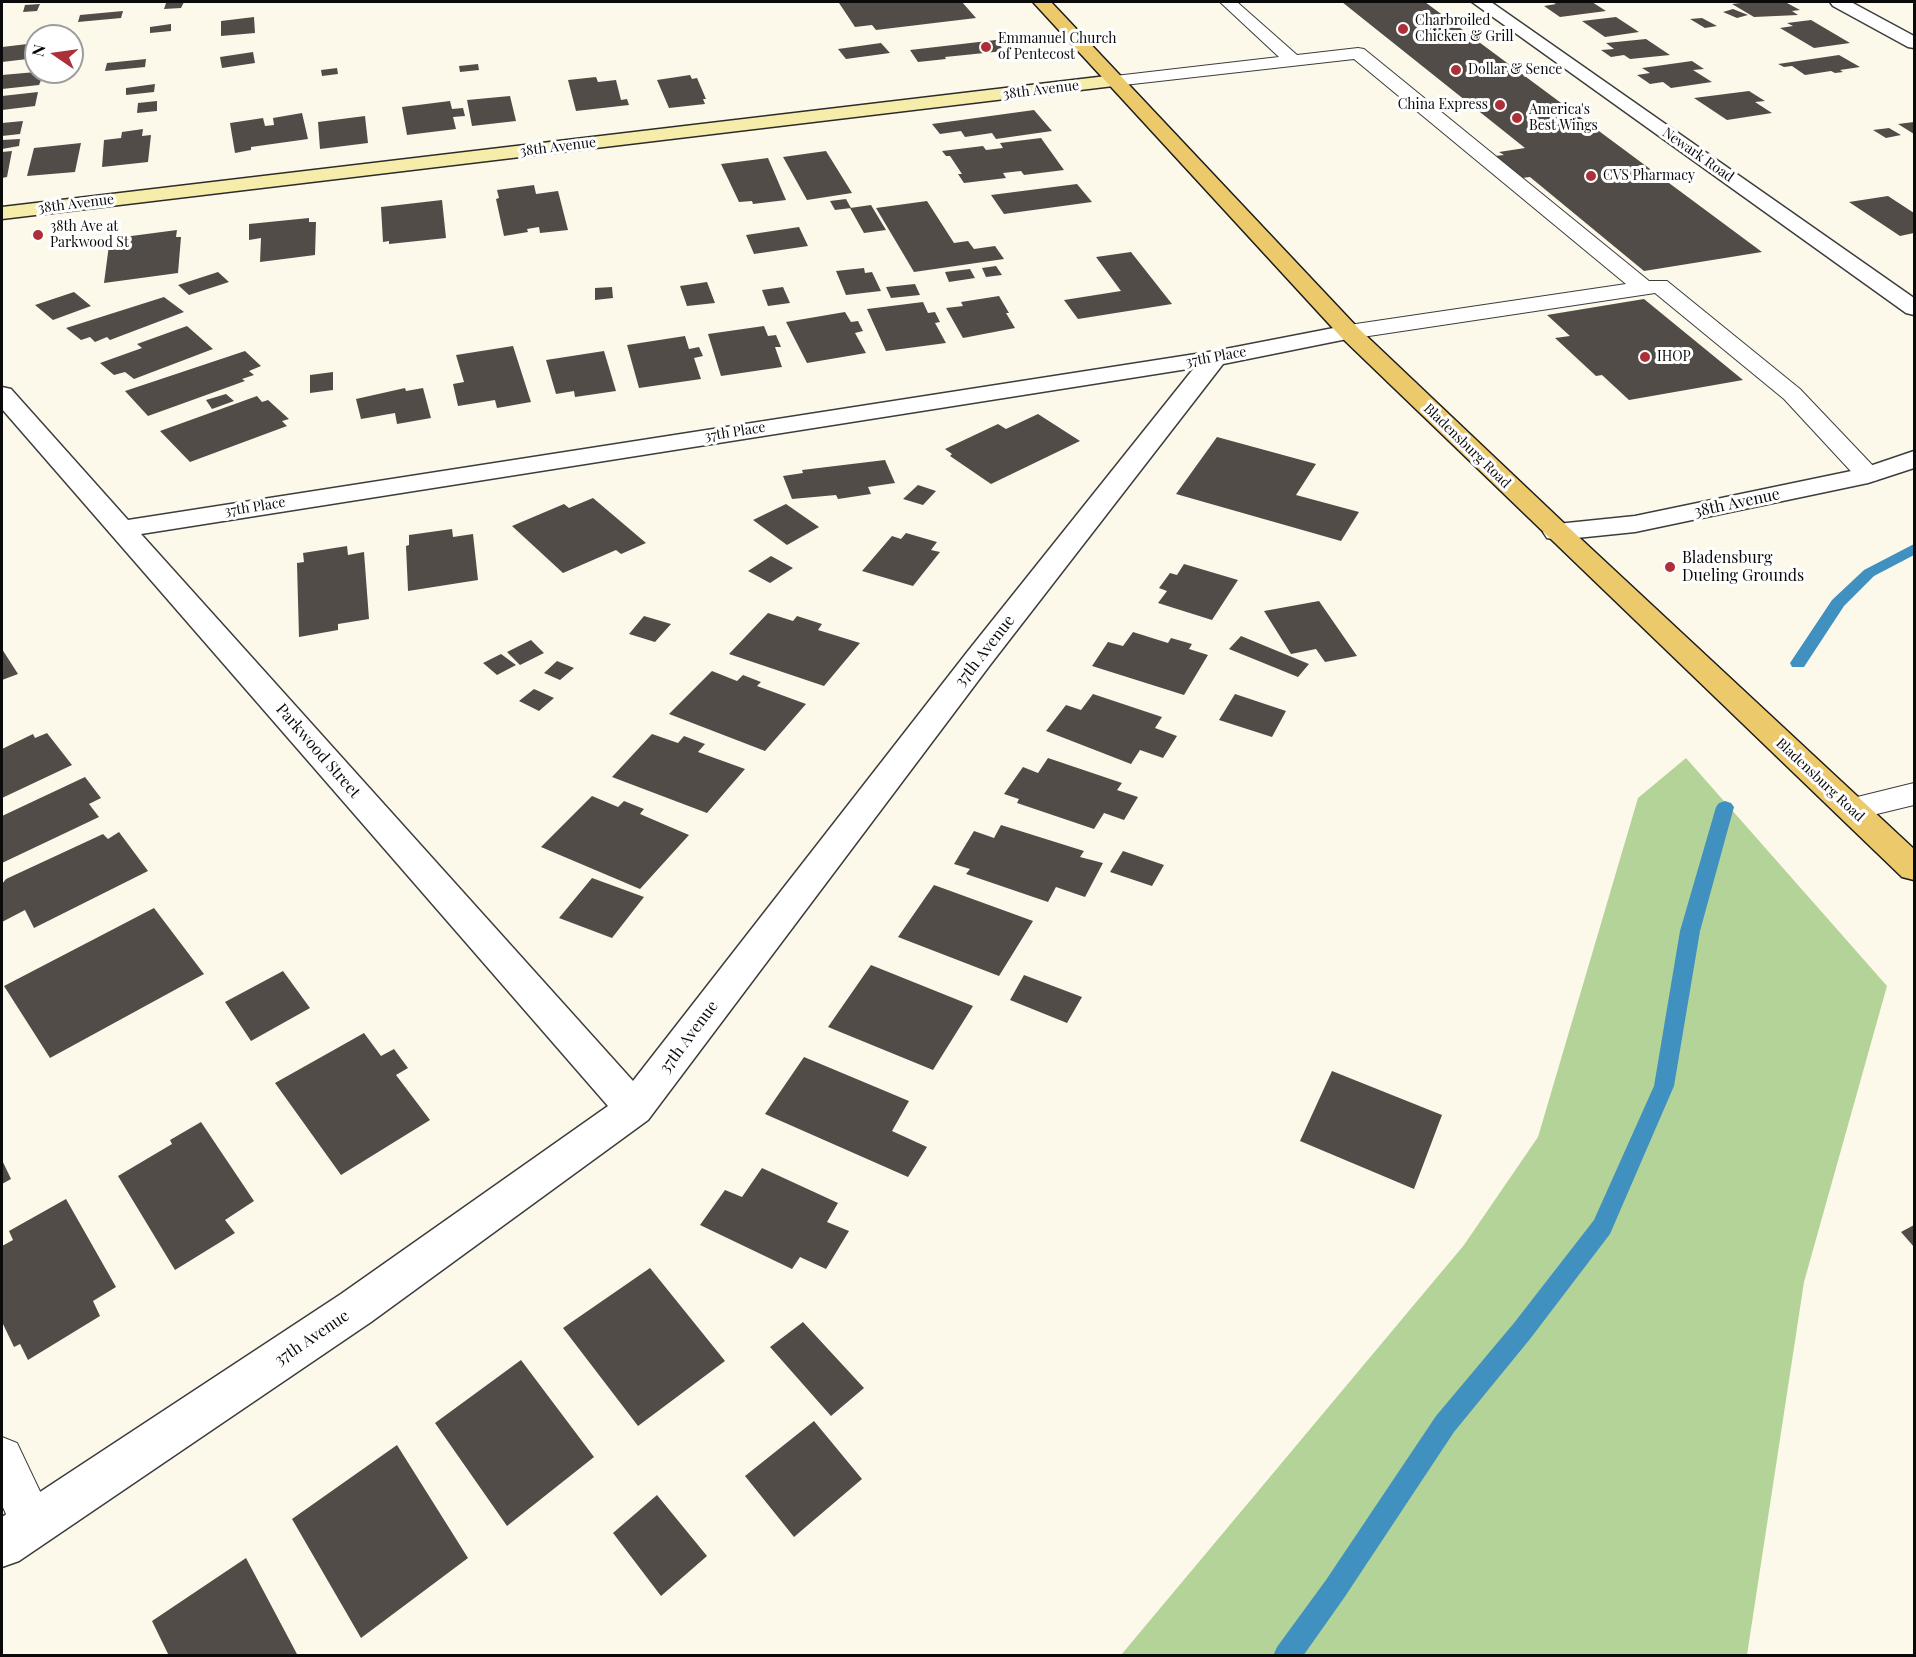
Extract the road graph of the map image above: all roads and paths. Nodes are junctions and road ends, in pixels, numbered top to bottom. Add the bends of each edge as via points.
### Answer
1 (1042, 2) edge
2 (1228, 2) edge
3 (1481, 2) edge
4 (1839, 2) edge
5 (1914, 44) edge
6 (1292, 59) junction
7 (1115, 81) junction
8 (2, 213) edge
9 (1644, 288) junction
10 (1914, 308) edge
11 (1349, 332) junction
12 (1215, 358) junction
13 (2, 394) edge
14 (1914, 459) edge
15 (1868, 475) junction
16 (121, 529) junction
17 (1557, 532) junction
18 (1914, 794) edge
19 (1852, 809) junction
20 (1914, 868) edge
21 (634, 1109) junction
22 (2, 1458) edge
23 (17, 1533) edge

1 - 7 main road, Bladensburg Road
2 - 6 lane
3 - 10 street, Newark Road
4 - 5 street
6 - 7 lane
6 - 9 lane via 1358,53
7 - 8 main road, 38th Avenue
7 - 11 main road, Bladensburg Road
9 - 11 lane
9 - 15 lane via 1659,286 1792,394
11 - 12 street, 37th Place
11 - 17 main road, Bladensburg Road
12 - 16 street, 37th Place
12 - 21 street, 37th Avenue
13 - 16 street, Parkwood Street
14 - 15 street, 38th Avenue
15 - 17 street, 38th Avenue via 1635,524
16 - 21 street, Parkwood Street
17 - 19 main road, Bladensburg Road
18 - 19 lane
19 - 20 main road, Bladensburg Road
21 - 23 street, 37th Avenue via 356,1308
22 - 23 lane

